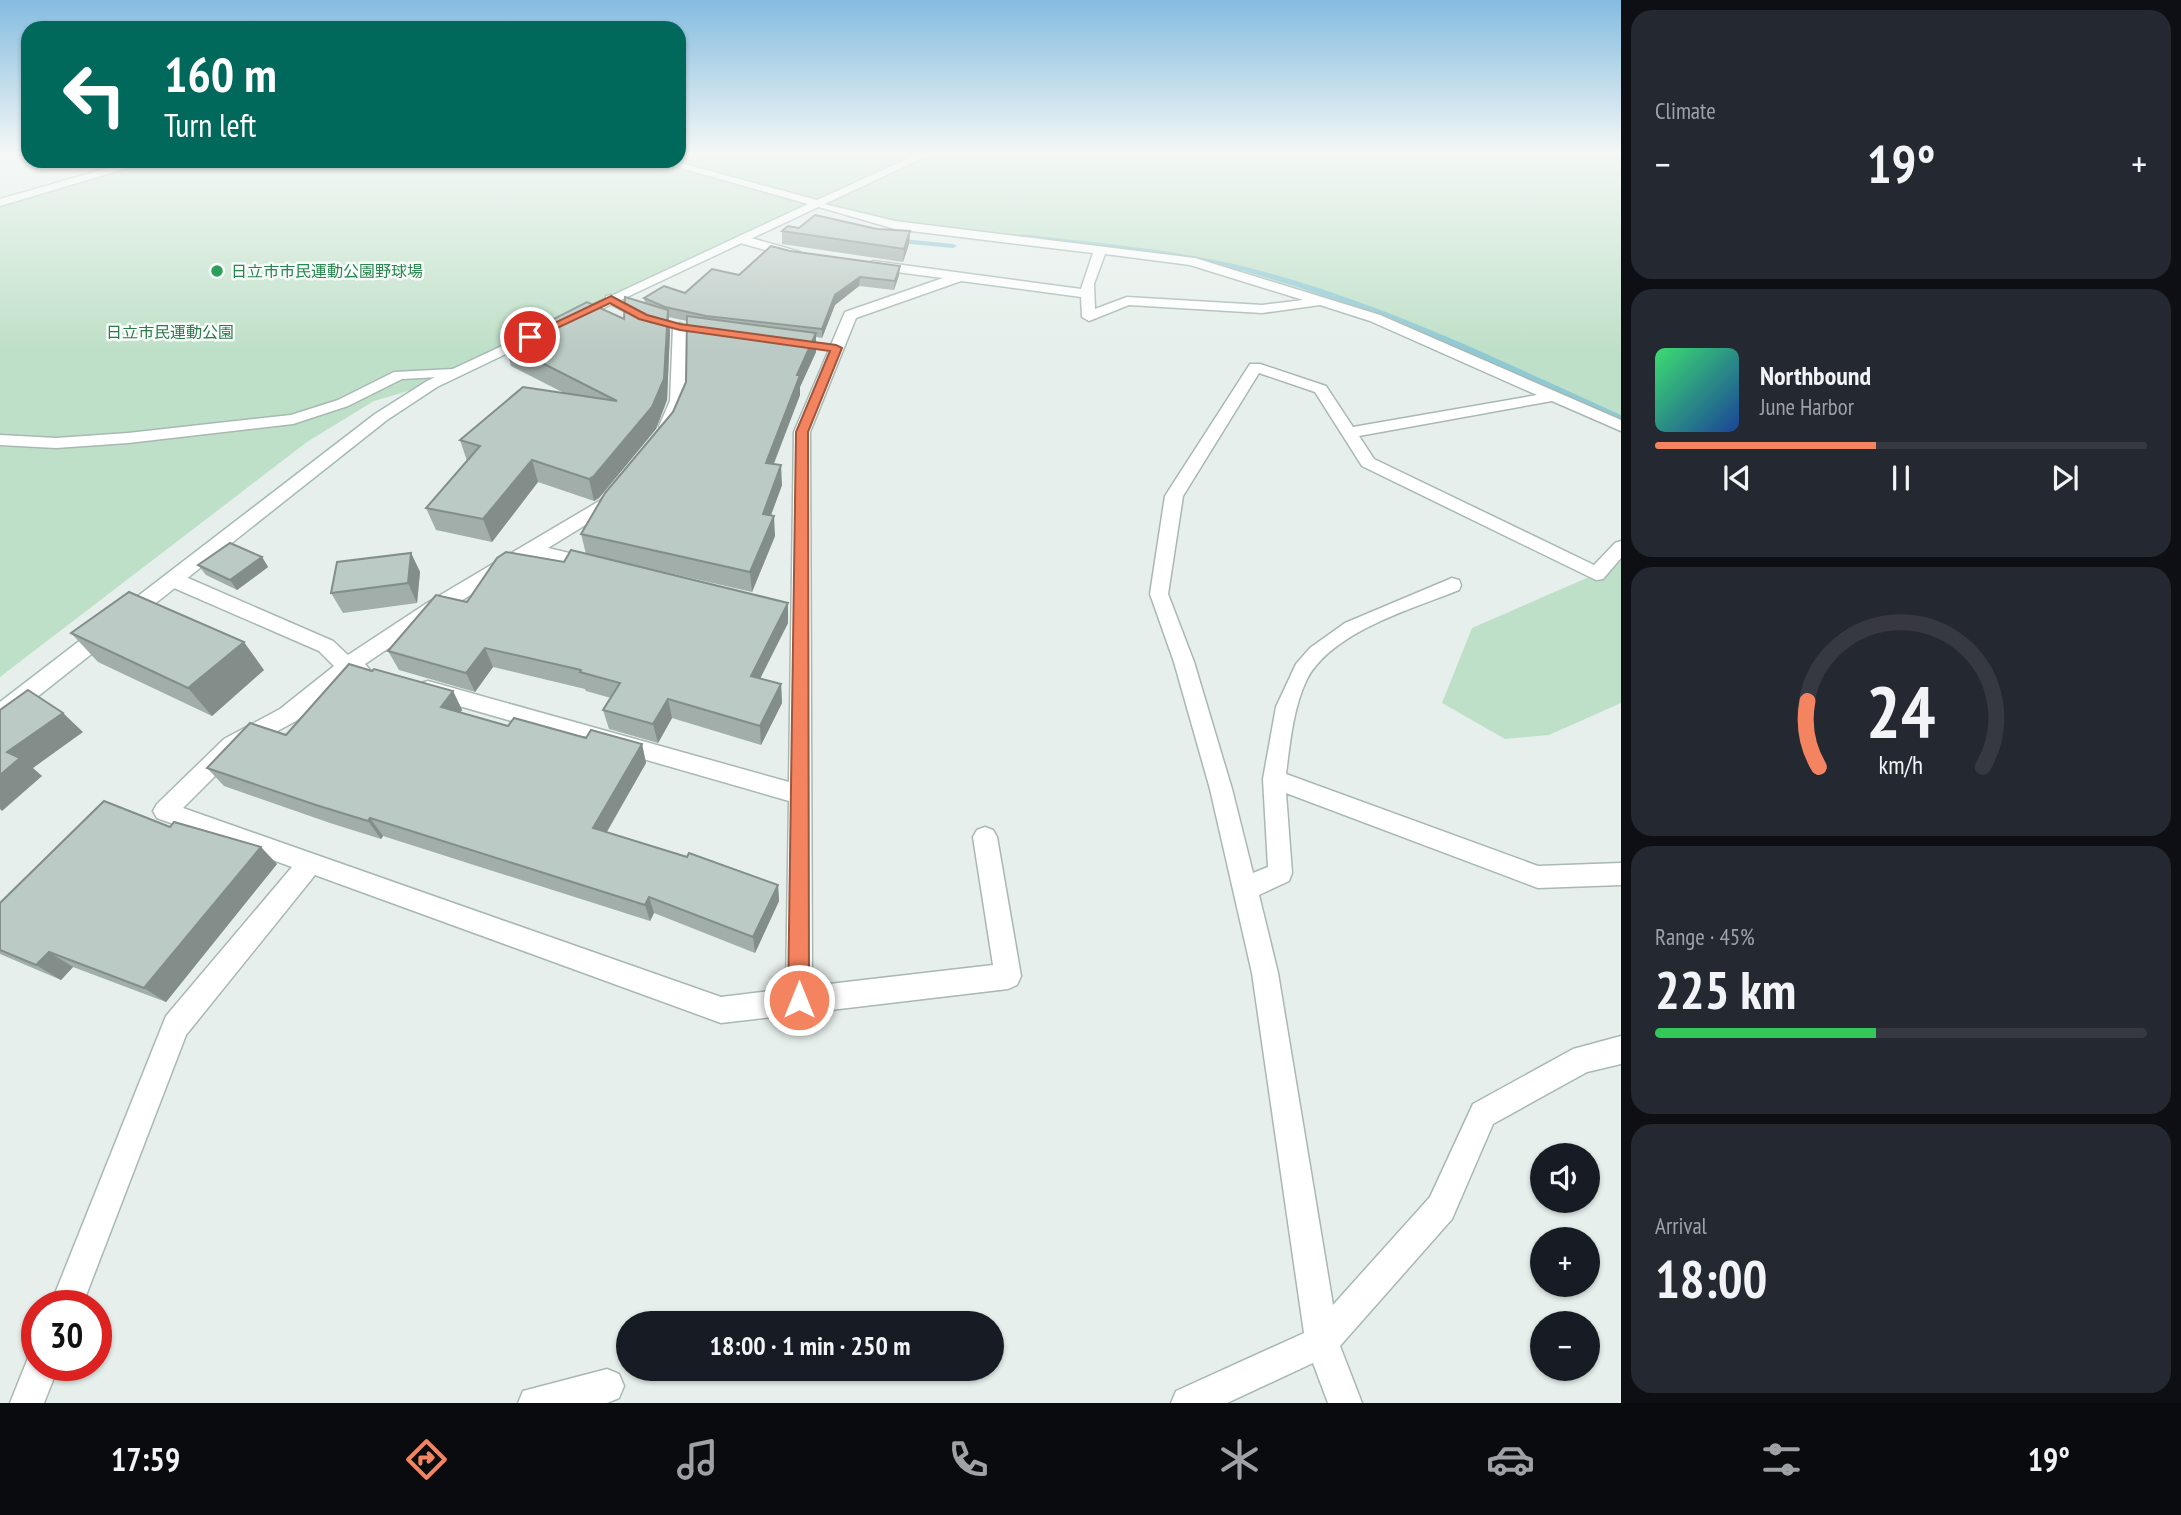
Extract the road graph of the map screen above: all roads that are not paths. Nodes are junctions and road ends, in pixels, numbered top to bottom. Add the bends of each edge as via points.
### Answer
1 (784, 218) edge
2 (866, 218) edge
3 (741, 239) junction
4 (1101, 249) junction
5 (804, 256) edge
6 (856, 263) edge
7 (959, 277) junction
8 (1088, 295) junction
9 (611, 299) junction
10 (1323, 301) junction
11 (453, 373) junction
12 (1555, 396) junction
13 (1621, 426) edge
14 (1347, 433) junction
15 (0, 440) edge
16 (658, 441) edge
17 (629, 478) edge
18 (1621, 547) edge
19 (531, 550) junction
20 (612, 569) edge
21 (174, 580) junction
22 (1452, 585) dead end
23 (347, 666) junction
24 (374, 674) edge
25 (414, 685) edge
26 (0, 715) edge
27 (1274, 779) junction
28 (800, 795) junction
29 (985, 836) dead end
30 (310, 863) junction
31 (1621, 874) edge
32 (1245, 890) junction
33 (799, 1000) junction
34 (1621, 1049) edge
35 (72, 1290) edge
36 (1322, 1342) junction
37 (36, 1381) edge
38 (607, 1386) dead end
39 (27, 1403) edge
40 (535, 1403) edge
41 (1188, 1403) edge
42 (1345, 1403) edge

1 - 3 street
2 - 4 street
3 - 5 street
3 - 9 street
4 - 8 street via 1087,284
4 - 10 street via 1191,261
6 - 7 street
7 - 8 street
7 - 28 street via 850,314 830,348 802,432 794,612
8 - 10 street via 1089,317 1127,301 1262,309
9 - 11 street
9 - 16 street via 643,317 686,328 678,401
10 - 12 street via 1375,318
11 - 15 street via 399,375 343,403 293,419 56,443
11 - 21 street via 356,435
12 - 13 street
12 - 14 street
14 - 18 street via 1368,462 1596,574
14 - 32 street via 1321,389 1255,367 1174,496 1159,594 1184,662
17 - 19 street via 607,504
19 - 20 street
19 - 23 street
21 - 23 street via 326,646
21 - 26 street
22 - 27 street via 1331,640 1302,670 1283,719
23 - 24 street
23 - 30 street via 288,715 232,745 165,811
25 - 28 street
27 - 31 street via 1538,877
27 - 32 street via 1280,873
28 - 33 street
29 - 33 street via 1008,976
30 - 33 street via 721,1010
30 - 35 street via 176,1026
32 - 36 street via 1265,973
34 - 36 street via 1583,1059 1483,1114 1441,1208
36 - 41 street
36 - 42 street
37 - 39 street
38 - 40 street

